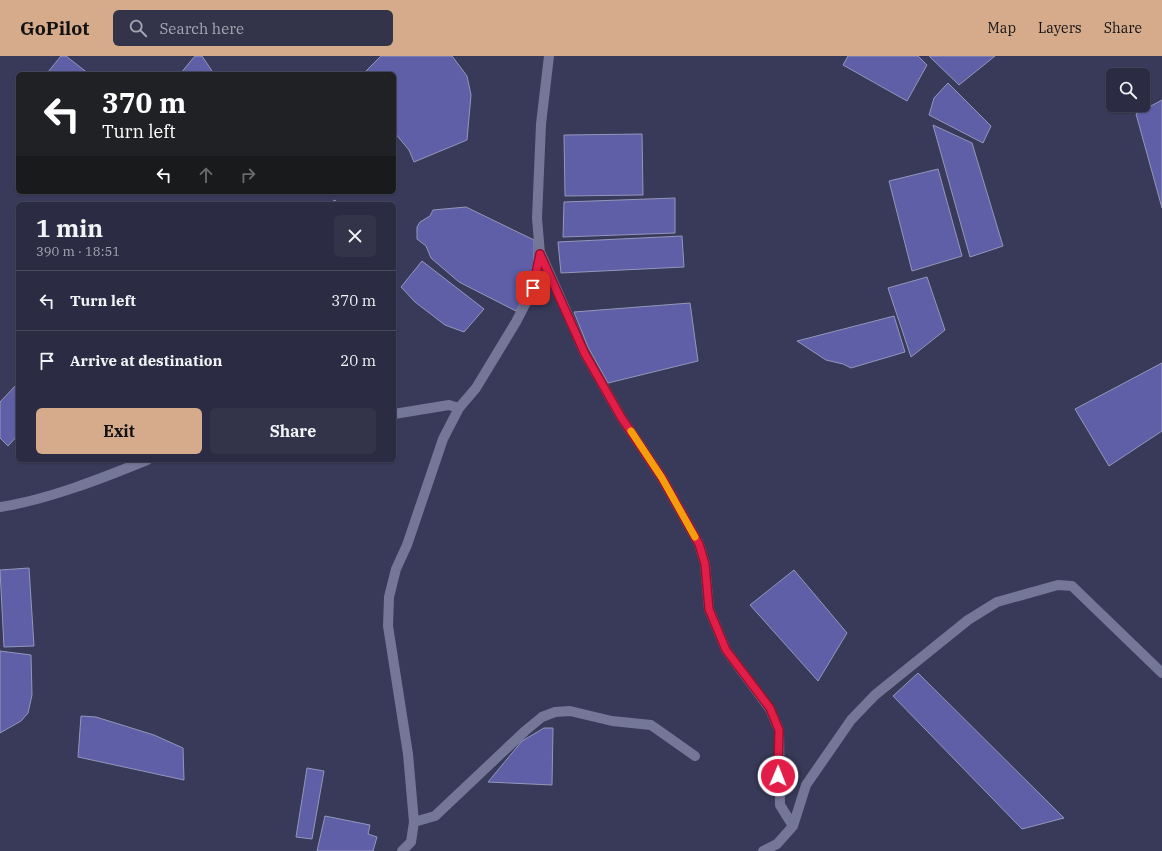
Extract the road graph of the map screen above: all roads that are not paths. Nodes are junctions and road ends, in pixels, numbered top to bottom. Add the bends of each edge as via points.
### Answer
1 (549, 56) edge
2 (540, 254) junction
3 (459, 408) junction
4 (396, 414) edge
5 (142, 462) edge
6 (0, 507) edge
7 (1162, 673) edge
8 (695, 756) dead end
9 (414, 822) junction
10 (792, 826) junction
11 (402, 851) edge
12 (763, 851) edge

1 - 2 street via 541,124 537,218
2 - 3 street via 533,288 516,322 476,388
2 - 10 street via 585,354 621,417 662,478 699,544 705,564 709,609 726,650 770,708 779,730 780,805
3 - 4 street via 449,405
3 - 9 street via 443,439 396,570 389,597 388,626 408,754
5 - 6 street via 22,503
7 - 10 street via 1072,586 1058,585 997,602 968,620 881,690 850,720 806,785
8 - 9 street via 651,725 612,721 570,711 555,712 542,717 525,731 435,816
9 - 11 street via 411,842
10 - 12 street via 776,844

